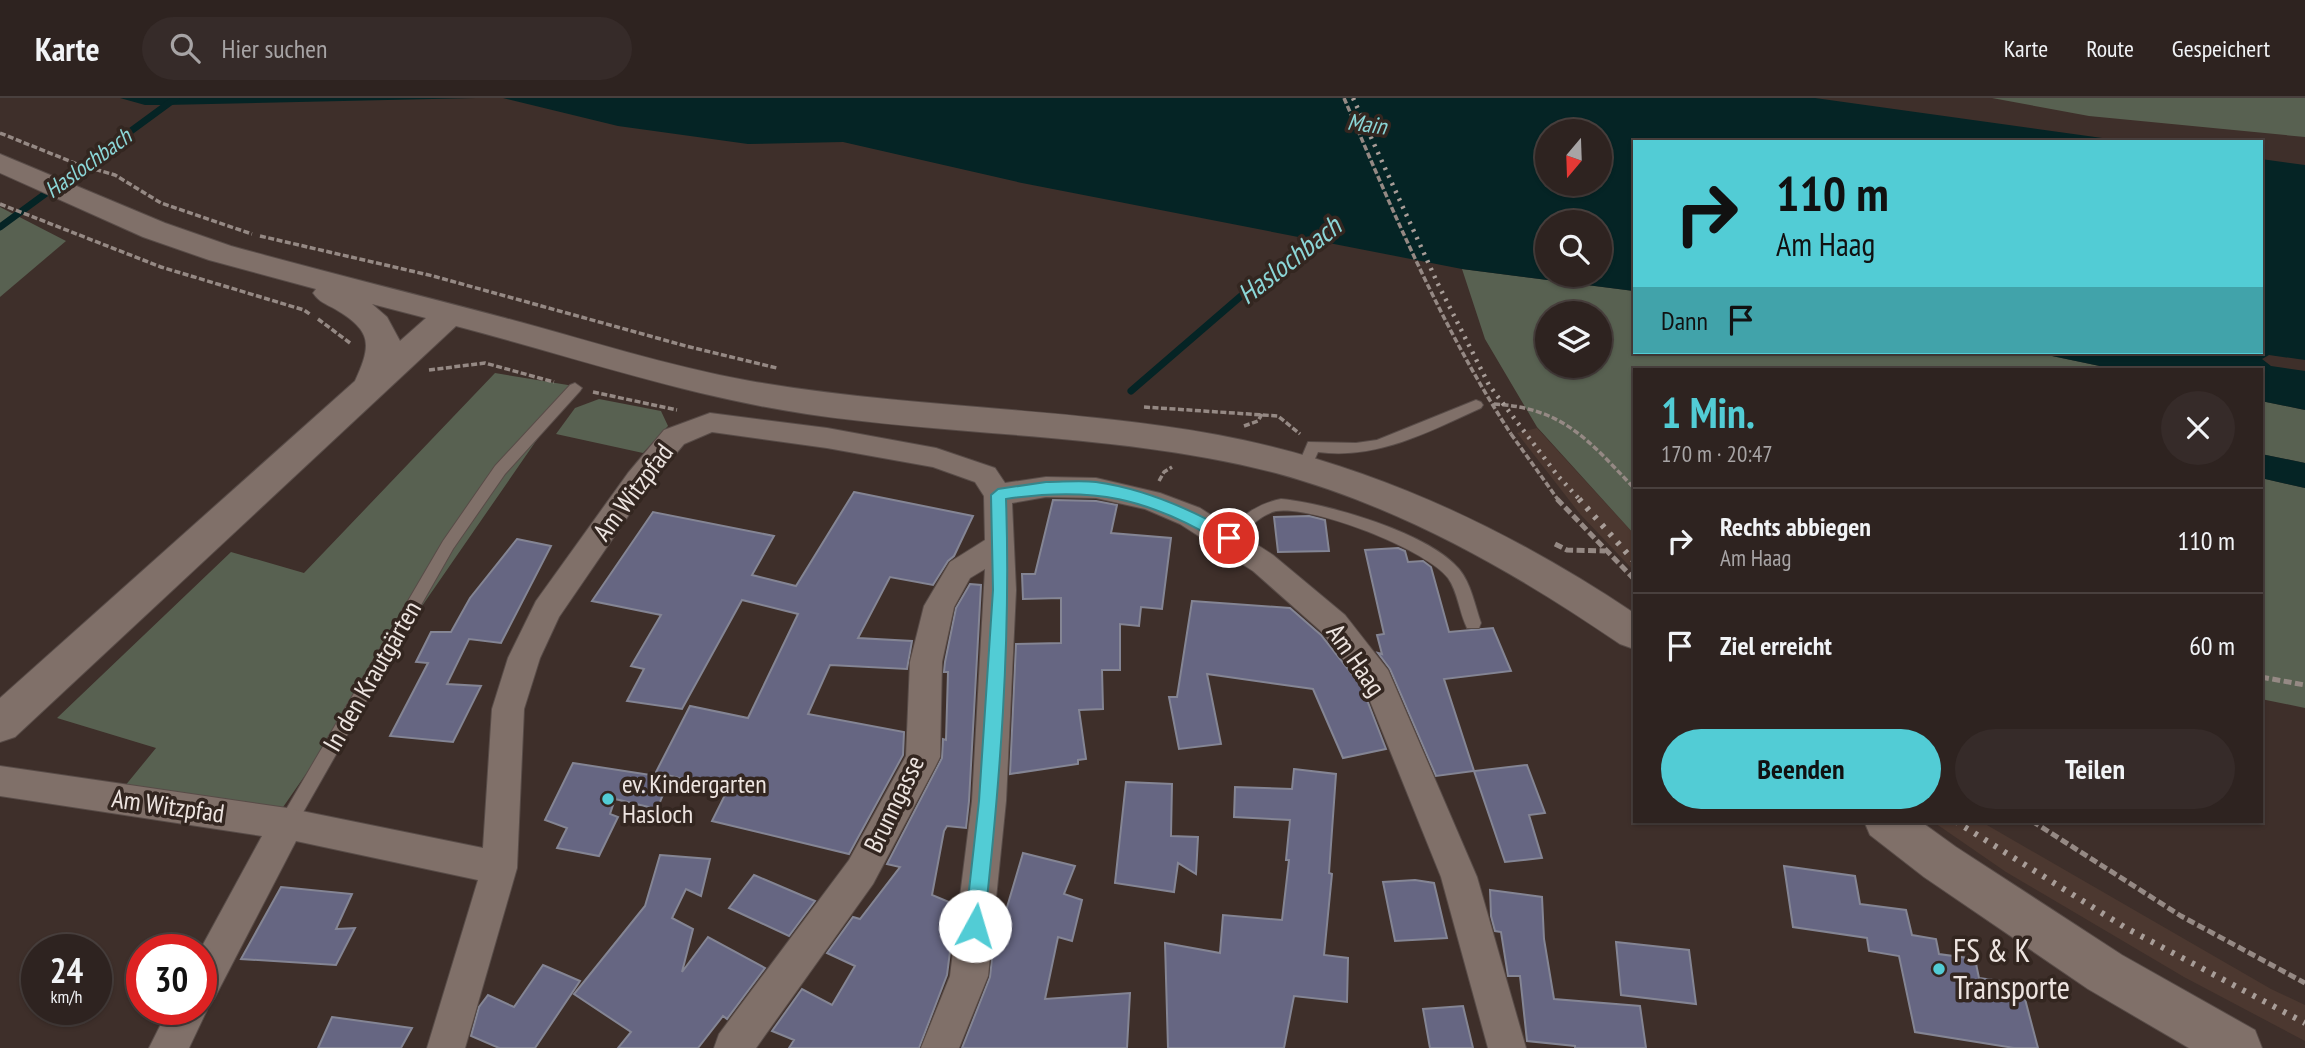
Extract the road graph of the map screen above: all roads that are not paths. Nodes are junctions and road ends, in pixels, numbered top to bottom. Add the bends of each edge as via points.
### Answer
1 (2, 166) edge
2 (296, 275) junction
3 (450, 314) junction
4 (370, 386) junction
5 (575, 388) dead end
6 (1476, 405) road end
7 (1308, 457) junction
8 (998, 495) junction
9 (1229, 538) junction
10 (998, 546) junction
11 (1473, 623) dead end
12 (1633, 632) edge
13 (0, 724) edge
14 (0, 781) edge
15 (1889, 823) edge
16 (287, 824) junction
17 (499, 867) junction
18 (217, 956) edge
19 (180, 1025) edge
20 (168, 1048) edge
21 (446, 1048) edge
22 (733, 1048) edge
23 (940, 1048) edge
24 (1507, 1048) edge
25 (2237, 1048) edge

1 - 2 main road via 154,230
2 - 3 main road
2 - 4 main road via 363,312 379,330 384,352
3 - 4 main road
3 - 7 main road via 748,392 891,413 1111,432
4 - 13 main road
5 - 16 lane, In den Krautgärten via 500,470 448,545
6 - 7 lane via 1378,446
7 - 12 main road via 1499,547
8 - 9 street, Am Haag via 1046,487 1096,488 1150,500
8 - 10 street
8 - 17 street, Am Witzpfad via 985,475 936,458 827,438 710,422 674,437 638,480 547,610 524,658 508,709
9 - 11 lane via 1254,513 1282,505 1335,514 1437,559 1454,575
9 - 24 street, Am Haag via 1334,624 1377,679 1459,877
10 - 22 street, Brunngasse via 960,570 939,606 926,662 923,757 861,872
10 - 23 street via 1001,590 989,801 969,976
14 - 16 street, Am Witzpfad
15 - 25 main road via 2105,972
16 - 17 street, Am Witzpfad
16 - 18 street, In den Krautgärten
17 - 21 street, Am Witzpfad
19 - 20 street

